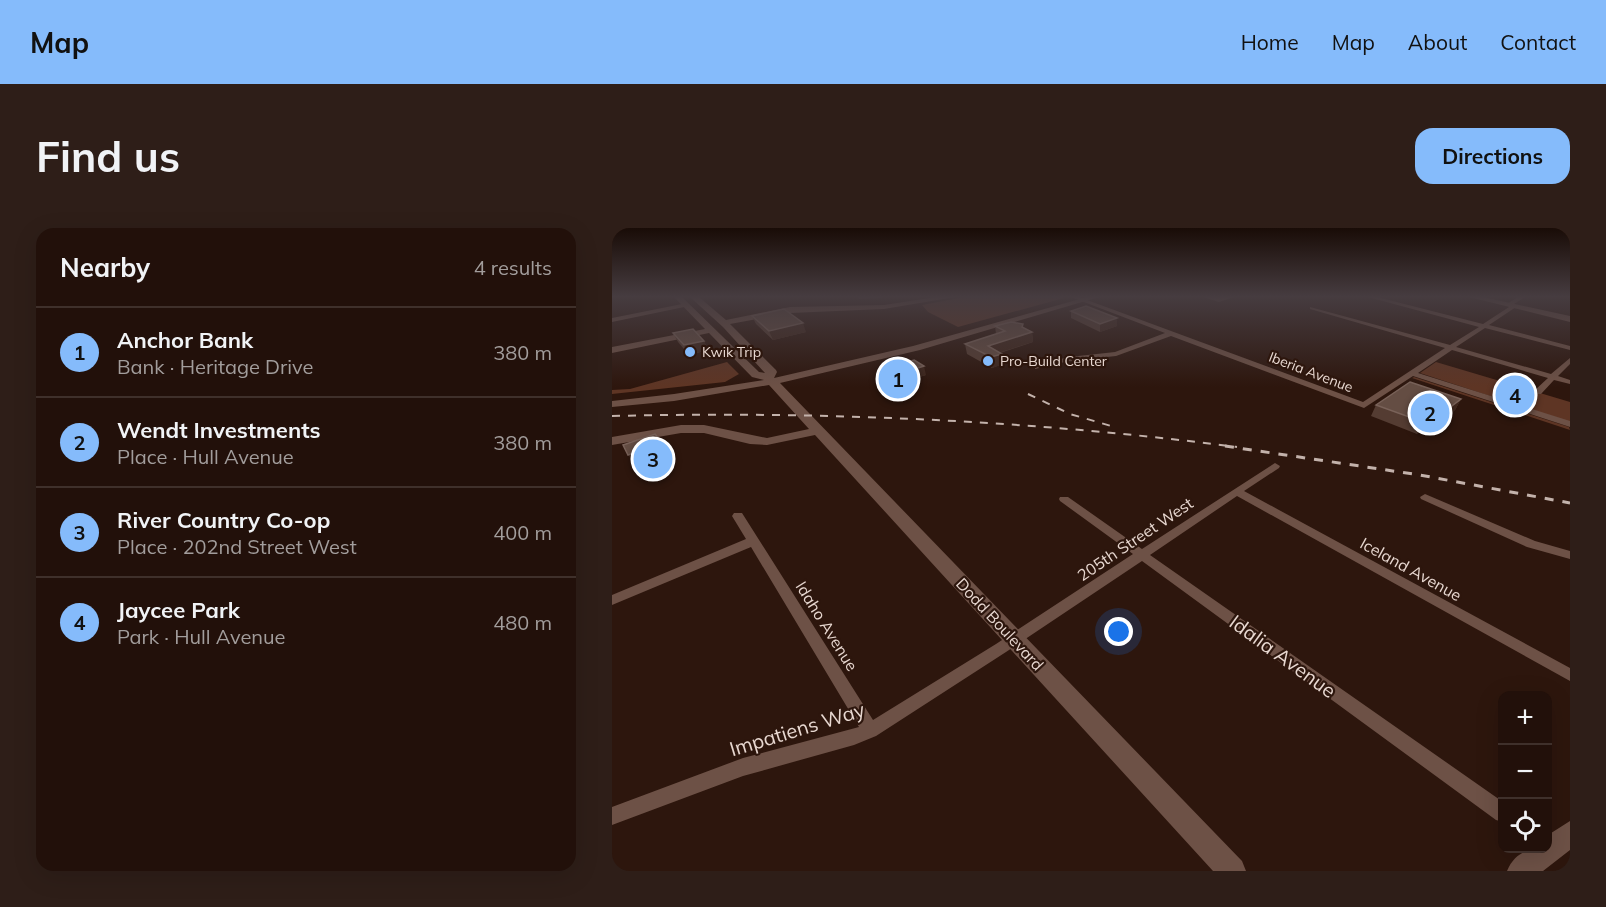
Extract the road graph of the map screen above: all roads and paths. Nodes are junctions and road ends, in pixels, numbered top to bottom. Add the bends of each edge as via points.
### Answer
1 (728, 327) edge
2 (977, 327) edge
3 (987, 327) edge
4 (1156, 327) edge
5 (1378, 327) edge
6 (1483, 327) edge
7 (1489, 327) edge
8 (711, 329) junction
9 (1172, 333) junction
10 (739, 338) junction
11 (1450, 348) junction
12 (1570, 348) edge
13 (612, 350) edge
14 (1570, 360) edge
15 (746, 363) junction
16 (1038, 367) dead end
17 (1412, 373) junction
18 (1553, 377) junction
19 (1570, 382) edge
20 (774, 384) junction
21 (718, 385) junction
22 (1538, 392) dead end
23 (612, 398) edge
24 (612, 404) edge
25 (1570, 424) edge
26 (818, 430) junction
27 (612, 441) edge
28 (1275, 466) dead end
29 (1236, 491) junction
30 (1425, 497) dead end
31 (1064, 499) dead end
32 (738, 516) dead end
33 (753, 541) junction
34 (1141, 554) junction
35 (1570, 555) edge
36 (612, 600) edge
37 (1013, 639) junction
38 (1570, 675) edge
39 (870, 731) junction
40 (1498, 809) edge
41 (612, 816) edge
42 (1556, 842) edge
43 (1232, 871) edge
44 (1521, 871) edge

1 - 10 main road, Dodd Boulevard
2 - 20 main road
3 - 20 main road via 914,350
4 - 9 street, Iberia Avenue
5 - 11 street
6 - 11 street
7 - 12 street
8 - 10 main road
8 - 13 main road
8 - 15 main road, Dodd Boulevard
9 - 16 street via 1116,354
9 - 17 street, Iberia Avenue via 1364,405
10 - 20 main road, Dodd Boulevard via 772,372
11 - 17 street
11 - 18 street
14 - 18 street
15 - 20 main road, Dodd Boulevard via 756,375
15 - 21 main road via 742,375
17 - 25 street
18 - 19 street
18 - 22 street
20 - 21 main road
20 - 24 main road
20 - 26 main road, Dodd Boulevard
21 - 23 main road
26 - 27 main road via 764,441 716,430 676,429
26 - 37 main road, Dodd Boulevard
28 - 29 street, 205th Street West
29 - 34 street, 205th Street West
29 - 38 street, Iceland Avenue
30 - 35 street via 1531,544
31 - 34 street, Idalia Avenue
32 - 33 street, Idaho Avenue
33 - 36 street
33 - 39 street, Idaho Avenue
34 - 37 street, 205th Street West
34 - 40 street, Idalia Avenue
37 - 39 street, Impatiens Way
37 - 43 main road, Dodd Boulevard
39 - 41 street, Impatiens Way via 776,756
42 - 44 main road

